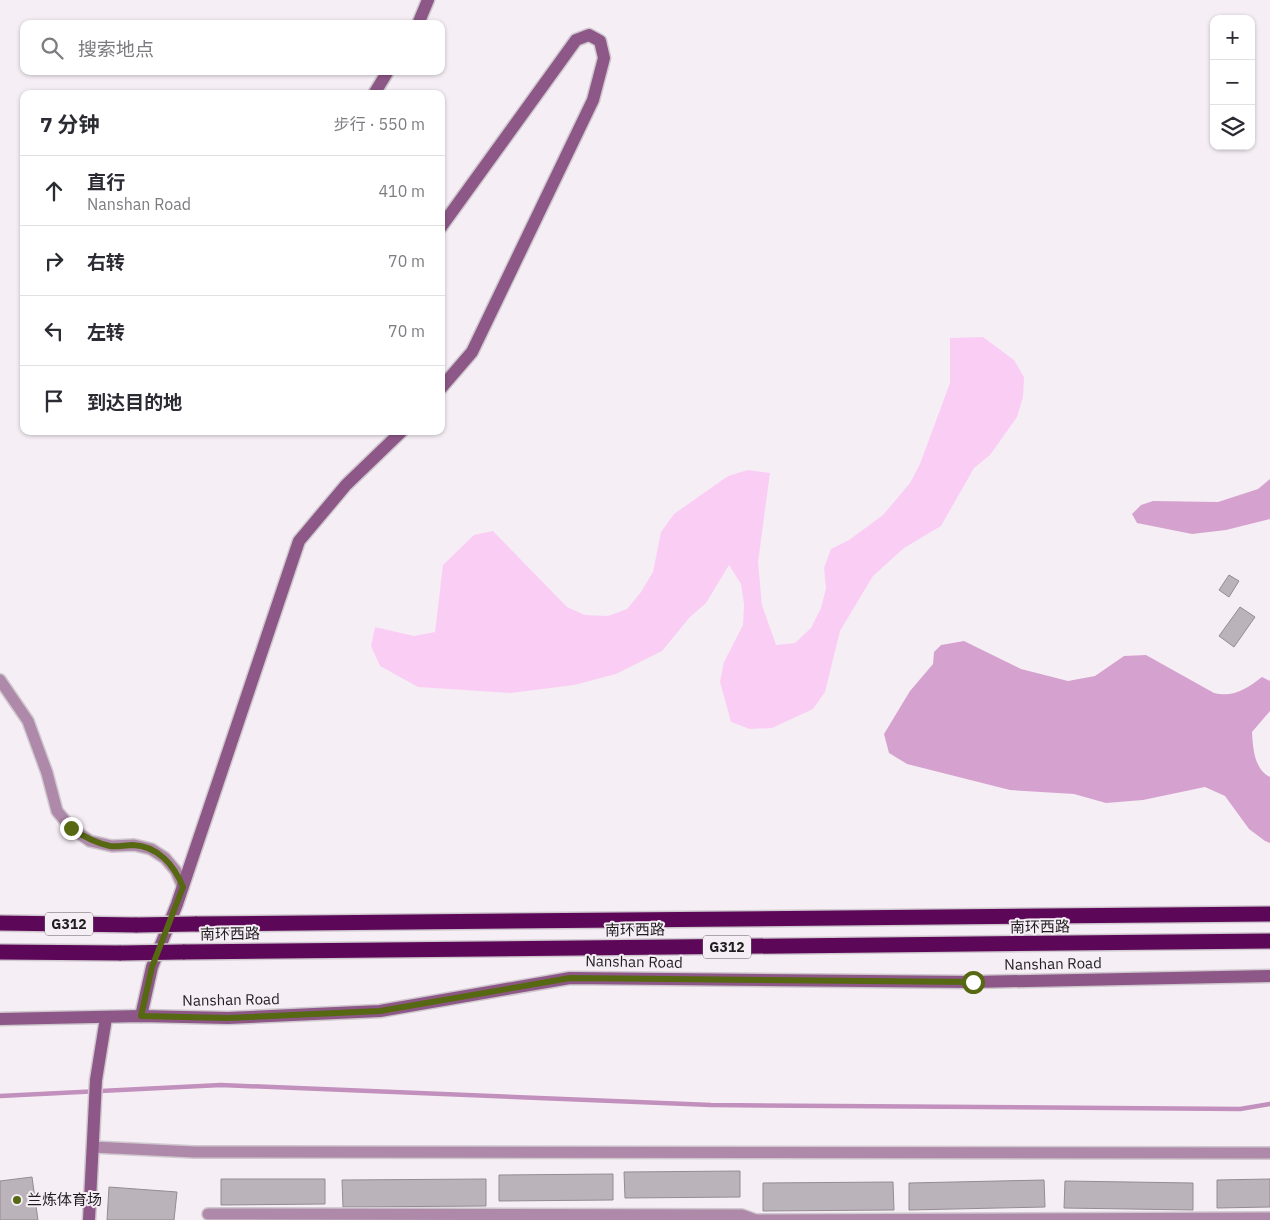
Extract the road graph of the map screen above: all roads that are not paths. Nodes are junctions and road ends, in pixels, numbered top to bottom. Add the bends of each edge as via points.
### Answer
1 (428, 0) edge
2 (420, 20) edge
3 (386, 75) edge
4 (376, 90) edge
5 (445, 221) edge
6 (445, 383) edge
7 (398, 435) edge
8 (0, 680) edge
9 (183, 887) junction
10 (1270, 914) edge
11 (0, 923) edge
12 (1270, 941) edge
13 (0, 952) edge
14 (1270, 976) edge
15 (141, 1016) junction
16 (0, 1018) edge
17 (106, 1018) junction
18 (93, 1147) junction
19 (1270, 1154) edge
20 (208, 1214) dead end
21 (1270, 1218) edge
22 (1222, 1219) edge
23 (89, 1220) edge
24 (753, 1220) edge

1 - 2 street
3 - 4 street
5 - 6 street via 576,40 589,35 600,41 604,58 592,100 472,352
7 - 9 street via 346,485 299,541
8 - 9 street via 28,721 57,811 71,828 90,840 112,846 134,845 151,849 176,871
9 - 15 street via 152,967
10 - 11 highway, 南环西路 / G312, bridge
12 - 13 highway, 南环西路 / G312, bridge
14 - 15 street, Nanshan Road via 973,982 570,978 380,1011 228,1018
15 - 17 street, Nanshan Road
16 - 17 street, Nanshan Road
17 - 18 street via 96,1080
18 - 19 street via 194,1152
18 - 23 street
20 - 24 street via 732,1214
21 - 22 street
22 - 24 street

